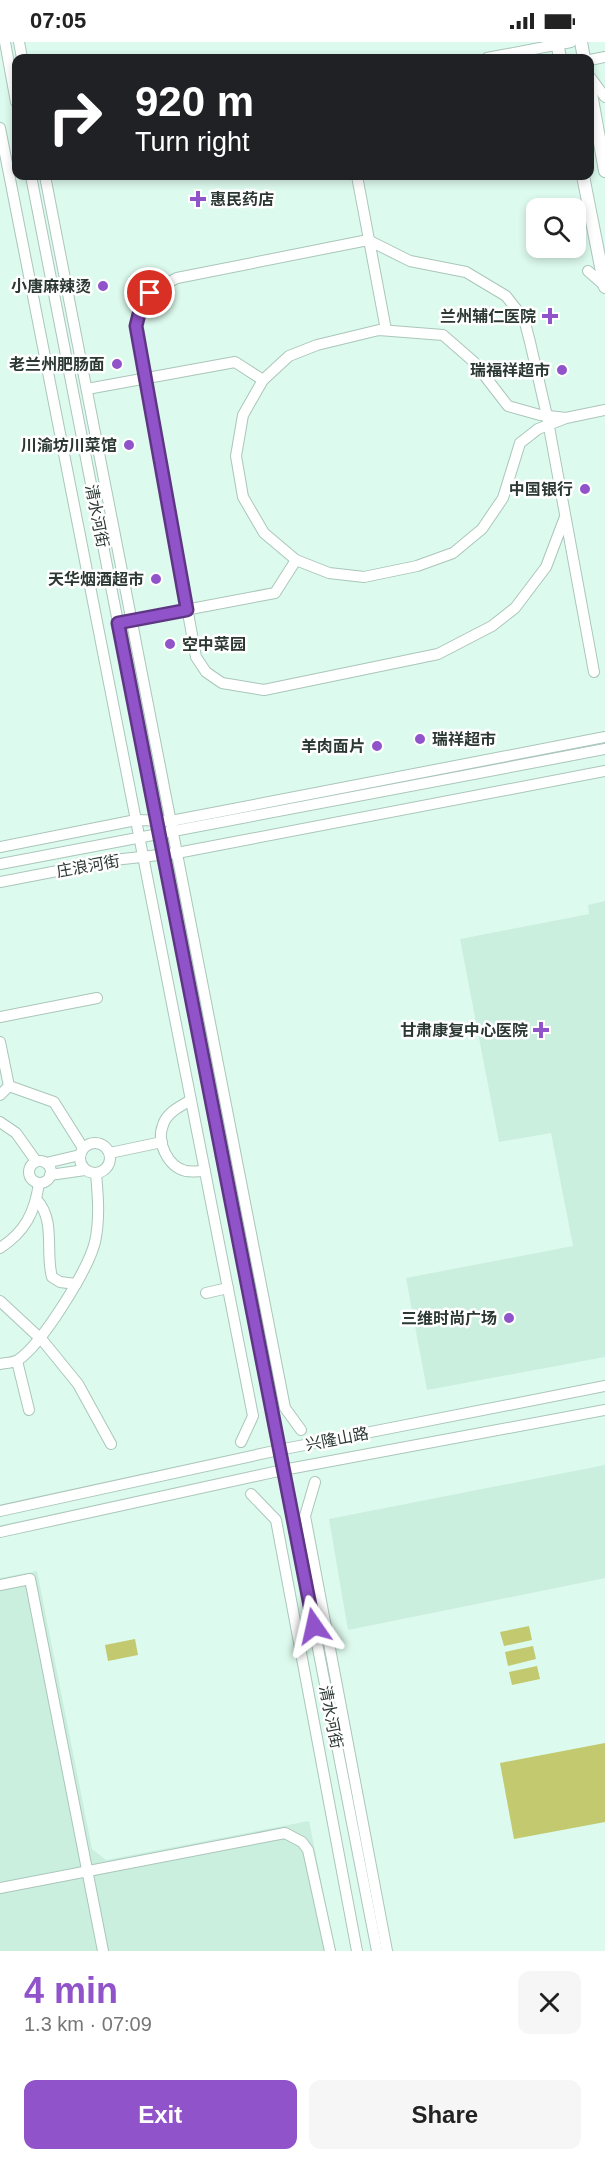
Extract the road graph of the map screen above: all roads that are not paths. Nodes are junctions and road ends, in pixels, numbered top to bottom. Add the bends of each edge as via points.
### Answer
1 (5, 42) edge
2 (571, 42) edge
3 (557, 43) edge
4 (508, 54) edge
5 (12, 80) edge
6 (594, 82) edge
7 (605, 97) edge
8 (594, 110) edge
9 (0, 128) edge
10 (2, 153) edge
11 (605, 171) edge
12 (9, 173) edge
13 (32, 180) edge
14 (46, 180) edge
15 (358, 180) edge
16 (584, 180) edge
17 (368, 240) junction
18 (588, 271) dead end
19 (605, 286) edge
20 (386, 330) junction
21 (144, 378) junction
22 (262, 381) junction
23 (87, 389) junction
24 (605, 410) edge
25 (548, 420) junction
26 (109, 506) junction
27 (96, 509) junction
28 (76, 513) junction
29 (565, 517) junction
30 (296, 560) junction
31 (187, 610) junction
32 (132, 620) junction
33 (118, 623) junction
34 (594, 672) dead end
35 (605, 737) edge
36 (605, 749) edge
37 (605, 771) edge
38 (136, 820) junction
39 (156, 821) junction
40 (172, 826) junction
41 (158, 834) junction
42 (50, 837) junction
43 (139, 838) junction
44 (0, 847) edge
45 (76, 850) junction
46 (177, 854) junction
47 (50, 855) junction
48 (163, 855) junction
49 (143, 857) junction
50 (0, 864) edge
51 (79, 867) junction
52 (0, 882) edge
53 (97, 998) dead end
54 (0, 1017) edge
55 (0, 1042) edge
56 (9, 1086) junction
57 (0, 1095) edge
58 (191, 1100) junction
59 (0, 1122) edge
60 (162, 1142) junction
61 (81, 1151) junction
62 (110, 1153) junction
63 (41, 1162) junction
64 (85, 1170) junction
65 (205, 1171) junction
66 (96, 1173) junction
67 (50, 1175) junction
68 (39, 1183) junction
69 (37, 1200) junction
70 (0, 1248) edge
71 (76, 1284) junction
72 (228, 1288) junction
73 (206, 1293) dead end
74 (0, 1300) edge
75 (40, 1338) junction
76 (17, 1361) junction
77 (0, 1364) edge
78 (605, 1386) edge
79 (29, 1410) dead end
80 (605, 1410) edge
81 (301, 1430) dead end
82 (241, 1442) dead end
83 (111, 1444) dead end
84 (279, 1450) junction
85 (283, 1470) junction
86 (315, 1482) dead end
87 (251, 1494) dead end
88 (0, 1511) edge
89 (0, 1532) edge
90 (0, 1585) edge
91 (88, 1871) junction
92 (0, 1888) edge
93 (103, 1951) edge
94 (330, 1951) edge
95 (357, 1951) edge
96 (377, 1951) edge
97 (387, 1951) edge

1 - 5 street
2 - 3 street
3 - 4 street
6 - 7 street
8 - 11 main road
9 - 10 street
10 - 12 street
12 - 28 street
13 - 27 street, 清水河街
14 - 23 street
15 - 17 street
16 - 19 main road
17 - 20 street
17 - 21 street via 177,278 160,286 142,302 138,314 136,326
17 - 25 street via 410,261 466,272 507,296 524,319
18 - 19 street
20 - 22 street via 298,352
20 - 25 street via 443,335 474,362 508,406
21 - 22 street via 235,362
21 - 23 street
21 - 31 street
22 - 30 street via 243,415 236,456 241,487 264,533
23 - 26 street
24 - 25 street
25 - 29 street
25 - 30 street via 520,443 503,498 482,530 453,553 417,566 364,577 329,573
26 - 27 street
26 - 32 street
27 - 28 street
27 - 33 street, 清水河街
28 - 38 street
29 - 31 street via 546,567 515,608 482,632 438,654 264,690 235,685 217,680 202,668 196,657
29 - 34 street
30 - 31 street via 275,593
31 - 32 street
32 - 33 street
32 - 40 street
33 - 39 street, 清水河街
35 - 40 street
36 - 40 street
37 - 46 street, 庄浪河街
38 - 39 street
38 - 42 street
38 - 43 street
39 - 40 street
39 - 41 street, 清水河街
40 - 41 street
40 - 46 street
41 - 43 street
41 - 48 street, 清水河街
42 - 44 street
42 - 45 street
43 - 45 street
43 - 49 street
45 - 47 street
46 - 48 street, 庄浪河街
46 - 81 street via 285,1408
47 - 50 street
47 - 51 street
48 - 49 street, 庄浪河街
48 - 84 street, 清水河街
49 - 51 street, 庄浪河街
49 - 58 street
51 - 52 street, 庄浪河街
53 - 54 street
55 - 56 street
56 - 57 street
56 - 61 street via 54,1102
58 - 60 street via 170,1113 163,1124
58 - 65 street
59 - 63 street
60 - 62 street
60 - 65 street via 168,1158 178,1168
61 - 62 street via 98,1143
61 - 63 street
61 - 64 street
62 - 66 street via 109,1165
63 - 67 street via 50,1168
63 - 68 street via 29,1168 28,1175
64 - 66 street
64 - 67 street
65 - 72 street
66 - 71 street via 99,1213 95,1243
67 - 68 street
68 - 69 street
69 - 70 street via 33,1214 19,1234
69 - 71 street via 43,1207 51,1247 52,1277
71 - 75 street
72 - 73 street
72 - 82 street via 254,1416
74 - 75 street
75 - 76 street
75 - 83 street via 78,1384
76 - 77 street
76 - 79 street
78 - 84 street, 兴隆山路
80 - 85 street, 兴隆山路
84 - 85 street, 清水河街
84 - 88 street, 兴隆山路
85 - 89 street, 兴隆山路
85 - 96 street, 清水河街
86 - 97 street via 304,1516
87 - 95 street via 276,1521
90 - 91 street via 30,1579
91 - 92 street
91 - 93 street
91 - 94 street via 275,1833 294,1836 312,1859

